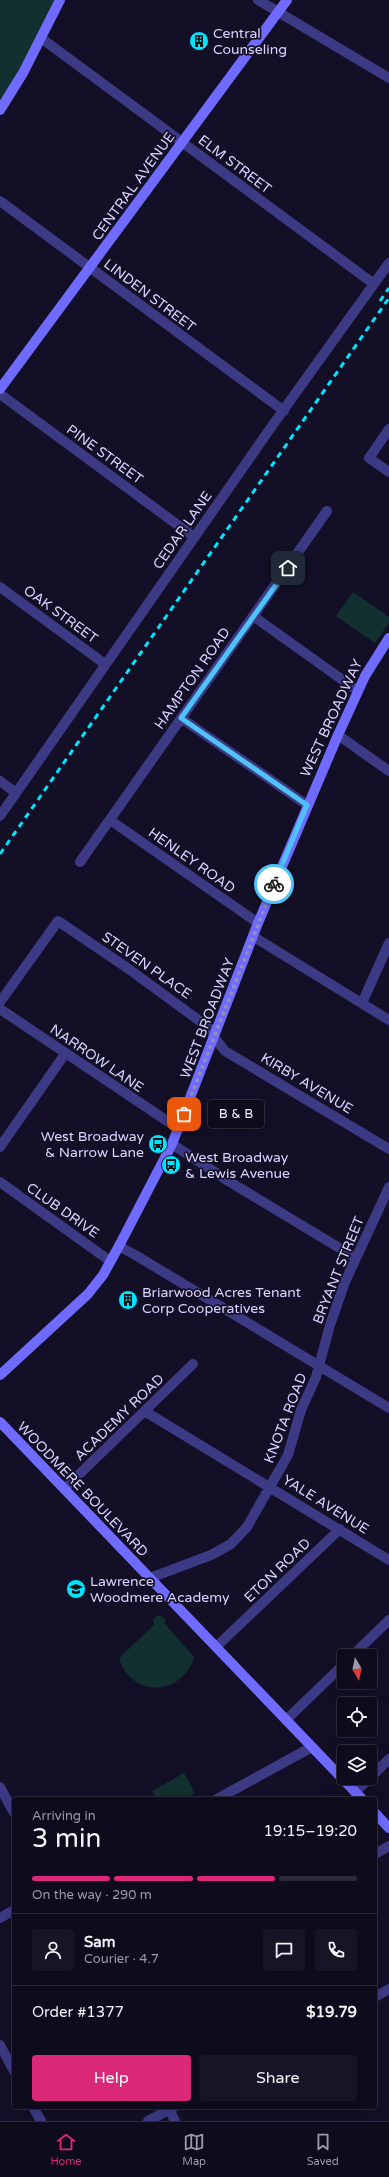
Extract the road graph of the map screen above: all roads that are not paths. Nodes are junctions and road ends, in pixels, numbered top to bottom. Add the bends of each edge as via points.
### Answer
1 (60, 0) edge
2 (258, 0) edge
3 (288, 0) edge
4 (279, 12) junction
5 (41, 38) junction
6 (389, 78) edge
7 (0, 110) edge
8 (182, 142) junction
9 (0, 201) edge
10 (389, 263) edge
11 (90, 267) junction
12 (374, 284) junction
13 (0, 389) edge
14 (0, 394) edge
15 (284, 411) junction
16 (389, 428) edge
17 (389, 472) edge
18 (327, 511) dead end
19 (194, 537) junction
20 (0, 587) edge
21 (252, 616) junction
22 (389, 638) edge
23 (105, 664) junction
24 (358, 691) junction
25 (181, 718) junction
26 (338, 735) junction
27 (389, 771) edge
28 (0, 781) edge
29 (16, 793) junction
30 (307, 805) junction
31 (0, 816) edge
32 (110, 820) junction
33 (80, 862) dead end
34 (258, 923) junction
35 (254, 937) junction
36 (389, 943) edge
37 (0, 1002) edge
38 (362, 1003) junction
39 (0, 1009) edge
40 (389, 1020) edge
41 (214, 1037) junction
42 (65, 1054) junction
43 (179, 1129) junction
44 (172, 1144) junction
45 (0, 1147) edge
46 (389, 1149) edge
47 (0, 1182) edge
48 (389, 1187) edge
49 (119, 1246) junction
50 (356, 1258) junction
51 (110, 1260) junction
52 (193, 1364) dead end
53 (318, 1365) junction
54 (0, 1375) edge
55 (389, 1408) edge
56 (146, 1412) junction
57 (0, 1422) edge
58 (271, 1486) junction
59 (64, 1490) junction
60 (340, 1529) junction
61 (389, 1560) edge
62 (150, 1578) junction
63 (389, 1620) edge
64 (216, 1647) junction
65 (359, 1649) edge
66 (337, 1671) edge
67 (286, 1720) junction
68 (312, 1747) junction
69 (389, 1759) edge
70 (377, 1771) edge
71 (365, 1785) edge
72 (0, 1787) edge
73 (359, 1795) edge
74 (221, 1797) edge
75 (12, 1809) edge
76 (377, 1815) edge
77 (389, 1828) edge
78 (389, 1846) edge
79 (377, 1853) edge
80 (12, 1911) edge
81 (0, 1918) edge
82 (389, 1989) edge
83 (377, 1996) edge
84 (0, 2045) edge
85 (12, 2067) edge
86 (34, 2109) edge
87 (168, 2109) edge
88 (170, 2109) edge
89 (41, 2121) edge
90 (148, 2121) edge
91 (175, 2121) edge

1 - 5 street
2 - 4 street
3 - 4 street, CENTRAL AVENUE
4 - 6 street
4 - 8 street, CENTRAL AVENUE
5 - 7 street
5 - 8 street, ELM STREET
8 - 11 street, CENTRAL AVENUE
8 - 12 street, ELM STREET
9 - 11 street, LINDEN STREET
10 - 12 street, CEDAR LANE
11 - 13 street, CENTRAL AVENUE
11 - 15 street, LINDEN STREET
12 - 15 street, CEDAR LANE
14 - 19 street, PINE STREET
15 - 19 street, CEDAR LANE
16 - 17 street via 369,458
18 - 21 street, HAMPTON ROAD
19 - 23 street, CEDAR LANE
20 - 23 street, OAK STREET
21 - 24 street
21 - 25 street, HAMPTON ROAD
22 - 24 street, WEST BROADWAY via 376,656
23 - 29 street, CEDAR LANE
24 - 26 street, WEST BROADWAY
25 - 30 street
25 - 32 street, HAMPTON ROAD
26 - 27 street
26 - 30 street, WEST BROADWAY
28 - 29 street
29 - 31 street, CEDAR LANE
30 - 34 street, WEST BROADWAY
32 - 33 street, HAMPTON ROAD
32 - 34 street, HENLEY ROAD
34 - 35 street, WEST BROADWAY
35 - 38 street
35 - 41 street, WEST BROADWAY
36 - 38 street
37 - 41 street, STEVEN PLACE via 58,921 184,1008 212,1030
38 - 40 street
39 - 42 street, NARROW LANE
41 - 43 street, WEST BROADWAY
41 - 46 street, KIRBY AVENUE via 225,1050
42 - 43 street, NARROW LANE
42 - 45 street
43 - 44 street, WEST BROADWAY
44 - 49 street, WEST BROADWAY
44 - 50 street
47 - 51 street, CLUB DRIVE
48 - 50 street, BRYANT STREET
49 - 51 street, WEST BROADWAY
49 - 53 street
50 - 53 street, BRYANT STREET
51 - 54 street, WEST BROADWAY via 103,1275 88,1294
52 - 56 street, ACADEMY ROAD
53 - 55 street
53 - 58 street, KNOTA ROAD via 288,1455
56 - 58 street, YALE AVENUE
56 - 59 street, ACADEMY ROAD
57 - 59 street, WOODMERE BOULEVARD
58 - 60 street, YALE AVENUE
58 - 62 street, KNOTA ROAD via 247,1527 231,1544 211,1556
59 - 62 street, WOODMERE BOULEVARD
60 - 61 street, YALE AVENUE
60 - 64 street, ETON ROAD
62 - 64 street, WOODMERE BOULEVARD
63 - 65 street
64 - 67 street, WOODMERE BOULEVARD
66 - 67 street
67 - 68 street, WOODMERE BOULEVARD
68 - 73 street, WOODMERE BOULEVARD
68 - 74 street
69 - 70 street
71 - 73 street
72 - 75 street
76 - 77 street
78 - 79 street
80 - 81 street
82 - 83 street
84 - 85 street
86 - 89 street
87 - 90 street
88 - 91 street

